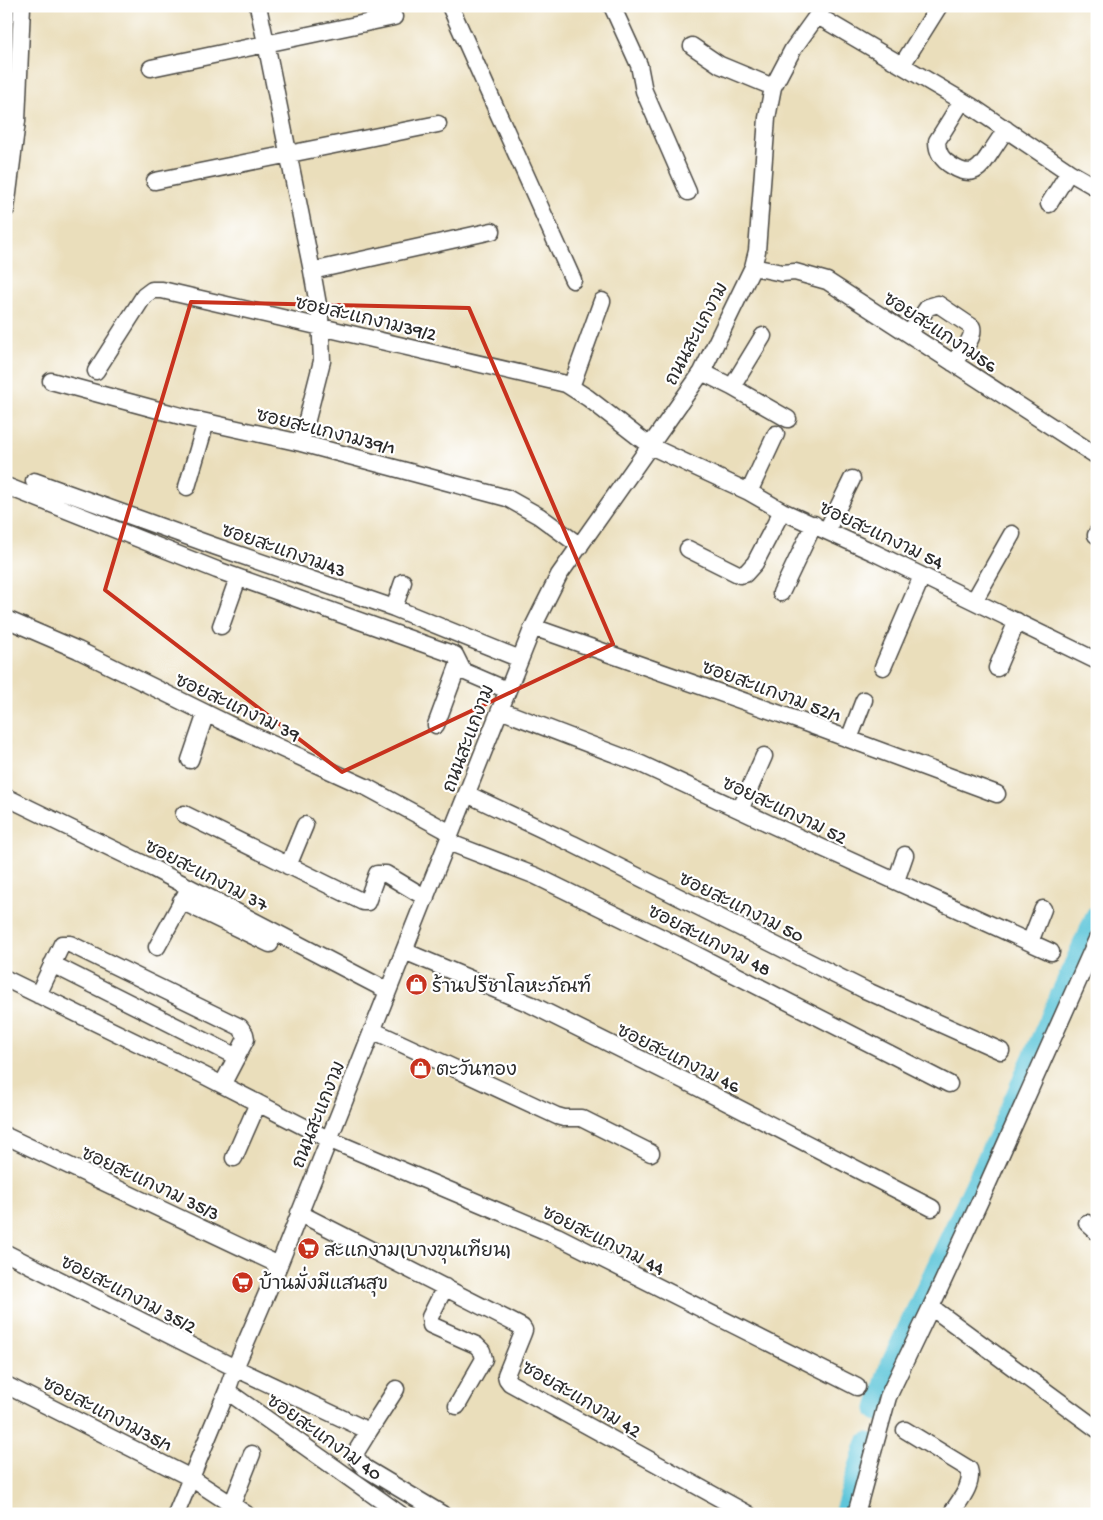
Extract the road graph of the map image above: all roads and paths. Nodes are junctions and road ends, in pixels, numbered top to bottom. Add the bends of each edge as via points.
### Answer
1 (22, 6) edge
2 (258, 6) edge
3 (450, 6) edge
4 (612, 6) edge
5 (939, 6) edge
6 (821, 11) edge
7 (394, 17) dead end
8 (266, 43) junction
9 (692, 46) dead end
10 (902, 65) junction
11 (151, 68) dead end
12 (773, 87) junction
13 (962, 101) junction
14 (438, 124) dead end
15 (1006, 129) junction
16 (288, 154) junction
17 (1069, 172) junction
18 (155, 181) dead end
19 (1097, 188) edge
20 (688, 192) dead end
21 (1049, 204) dead end
22 (6, 209) edge
23 (492, 231) dead end
24 (753, 267) junction
25 (312, 270) junction
26 (573, 280) dead end
27 (602, 301) dead end
28 (320, 328) junction
29 (909, 334) junction
30 (764, 336) dead end
31 (953, 363) junction
32 (96, 370) dead end
33 (702, 372) junction
34 (50, 381) dead end
35 (572, 387) junction
36 (732, 387) junction
37 (788, 419) dead end
38 (206, 422) junction
39 (776, 434) dead end
40 (301, 443) junction
41 (650, 446) junction
42 (1097, 456) edge
43 (852, 479) dead end
44 (34, 481) dead end
45 (6, 486) edge
46 (187, 487) dead end
47 (749, 492) junction
48 (782, 510) junction
49 (820, 527) junction
50 (1012, 534) dead end
51 (580, 546) junction
52 (688, 549) dead end
53 (922, 576) junction
54 (238, 578) junction
55 (403, 582) dead end
56 (781, 593) dead end
57 (974, 601) junction
58 (394, 608) junction
59 (6, 619) edge
60 (1017, 621) junction
61 (221, 626) dead end
62 (533, 627) junction
63 (520, 659) junction
64 (1097, 661) edge
65 (459, 663) junction
66 (883, 667) dead end
67 (997, 668) dead end
68 (507, 690) junction
69 (864, 700) dead end
70 (500, 710) junction
71 (206, 714) junction
72 (436, 725) dead end
73 (849, 739) junction
74 (764, 756) dead end
75 (190, 760) dead end
76 (467, 794) junction
77 (997, 794) dead end
78 (6, 797) edge
79 (740, 810) junction
80 (184, 814) dead end
81 (305, 825) dead end
82 (450, 838) junction
83 (905, 855) dead end
84 (288, 866) junction
85 (896, 881) junction
86 (185, 894) junction
87 (426, 898) junction
88 (1042, 909) dead end
89 (1097, 939) edge
90 (1030, 942) junction
91 (270, 944) dead end
92 (157, 948) dead end
93 (404, 951) junction
94 (1052, 952) dead end
95 (52, 964) junction
96 (6, 980) edge
97 (388, 991) junction
98 (38, 995) junction
99 (372, 1030) junction
100 (1001, 1051) dead end
101 (237, 1056) junction
102 (949, 1084) dead end
103 (222, 1085) junction
104 (258, 1103) junction
105 (6, 1136) edge
106 (328, 1139) junction
107 (652, 1154) dead end
108 (234, 1158) dead end
109 (932, 1208) dead end
110 (299, 1213) junction
111 (6, 1253) edge
112 (279, 1265) junction
113 (445, 1287) junction
114 (931, 1307) junction
115 (235, 1368) junction
116 (6, 1385) edge
117 (858, 1387) dead end
118 (396, 1389) dead end
119 (227, 1391) junction
120 (457, 1406) dead end
121 (1097, 1429) edge
122 (905, 1430) dead end
123 (369, 1431) junction
124 (252, 1454) dead end
125 (191, 1478) junction
126 (230, 1509) edge
127 (176, 1514) edge
128 (246, 1514) edge
129 (400, 1514) edge
130 (442, 1514) edge
131 (748, 1514) edge
132 (856, 1514) edge
133 (951, 1514) edge

1 - 22 street via 17,121
2 - 8 street
3 - 26 street
4 - 20 street via 639,66 644,91
5 - 10 street
6 - 10 street
6 - 12 street, ถนนสะแกงาม via 793,49
7 - 8 street
8 - 11 street
8 - 16 street
9 - 12 street via 720,65
10 - 13 street
12 - 24 street, ถนนสะแกงาม via 767,118 758,251
13 - 15 street
13 - 15 street via 938,141 937,148 944,162 959,171 976,171 982,167
14 - 16 street
15 - 17 street
16 - 18 street
16 - 25 street
17 - 19 street
17 - 21 street
23 - 25 street
24 - 29 street, ซอยสะแกงาม56 via 782,273 795,272 827,281
24 - 33 street, ถนนสะแกงาม
25 - 28 street
27 - 35 street
28 - 32 street, ซอยสะแกงาม39/2 via 152,290 144,296
28 - 35 street, ซอยสะแกงาม39/2
28 - 40 street via 322,361
29 - 31 street, ซอยสะแกงาม56
29 - 31 street via 928,306 938,304 972,327 970,338
30 - 36 street
31 - 42 street, ซอยสะแกงาม56
33 - 36 street
33 - 41 street, ถนนสะแกงาม
34 - 38 street, ซอยสะแกงาม39/1
35 - 41 street, ซอยสะแกงาม39/2
36 - 37 street
38 - 40 street, ซอยสะแกงาม39/1
38 - 46 street
39 - 47 street
40 - 51 street, ซอยสะแกงาม39/1 via 507,498 539,516
41 - 47 street, ซอยสะแกงาม 54
41 - 51 street, ถนนสะแกงาม
43 - 49 street
44 - 58 street, ซอยสะแกงาม43
45 - 54 street
47 - 48 street, ซอยสะแกงาม 54
48 - 49 street, ซอยสะแกงาม 54
48 - 52 street via 755,563 745,574 740,575
49 - 53 street, ซอยสะแกงาม 54
49 - 56 street
50 - 57 street
51 - 62 street, ถนนสะแกงาม via 559,575
53 - 57 street, ซอยสะแกงาม 54
53 - 66 street
54 - 61 street
54 - 65 street via 455,655
55 - 58 street
57 - 60 street, ซอยสะแกงาม 54
58 - 63 street, ซอยสะแกงาม43
59 - 71 street, ซอยสะแกงาม 39 via 78,650
60 - 64 street, ซอยสะแกงาม 54
60 - 67 street
62 - 63 street, ถนนสะแกงาม
62 - 73 street, ซอยสะแกงาม 52/1
63 - 68 street, ถนนสะแกงาม
65 - 68 street via 463,671
65 - 72 street
68 - 70 street, ถนนสะแกงาม
69 - 73 street
70 - 76 street, ถนนสะแกงาม
70 - 79 street, ซอยสะแกงาม 52 via 641,764
71 - 75 street
71 - 82 street, ซอยสะแกงาม 39 via 368,788
73 - 77 street, ซอยสะแกงาม 52/1
74 - 79 street
76 - 82 street, ถนนสะแกงาม
76 - 100 street, ซอยสะแกงาม 50 via 865,990
78 - 86 street, ซอยสะแกงาม 37
79 - 85 street, ซอยสะแกงาม 52
80 - 84 street
81 - 84 street
82 - 87 street, ถนนสะแกงาม
82 - 102 street, ซอยสะแกงาม 48 via 686,949
83 - 85 street
84 - 87 street via 363,902 367,902 377,874 386,874
85 - 90 street, ซอยสะแกงาม 52
86 - 91 street
86 - 92 street
86 - 97 street, ซอยสะแกงาม 37
87 - 93 street, ถนนสะแกงาม
88 - 90 street
89 - 114 street
90 - 94 street, ซอยสะแกงาม 52
93 - 97 street, ถนนสะแกงาม
93 - 109 street, ซอยสะแกงาม 46 via 530,1004
95 - 98 street
95 - 101 street
95 - 101 street via 62,944 70,944 240,1027 246,1039
96 - 98 street, ซอยสะแกงาม 44
97 - 99 street, ถนนสะแกงาม
98 - 103 street, ซอยสะแกงาม 44
99 - 106 street, ถนนสะแกงาม
99 - 107 street via 556,1116 581,1118
101 - 103 street
103 - 104 street, ซอยสะแกงาม 44
104 - 106 street, ซอยสะแกงาม 44
104 - 108 street
105 - 112 street, ซอยสะแกงาม 35/3
106 - 110 street, ถนนสะแกงาม
106 - 117 street, ซอยสะแกงาม 44 via 557,1236
110 - 112 street, ถนนสะแกงาม
110 - 113 street, ซอยสะแกงาม 42
111 - 115 street, ซอยสะแกงาม 35/2
112 - 115 street, ถนนสะแกงาม
113 - 120 street via 430,1317 431,1325 476,1345 484,1359
113 - 131 street, ซอยสะแกงาม 42 via 524,1330 506,1375 510,1383
114 - 121 street
114 - 132 street via 888,1397
115 - 119 street, ถนนสะแกงาม
115 - 123 street, ซอยสะแกงาม 35/2
116 - 125 street, ซอยสะแกงาม35/1
118 - 123 street
119 - 125 street, ถนนสะแกงาม
119 - 129 street, ซอยสะแกงาม 40
122 - 133 street via 969,1469 969,1484
123 - 130 street via 356,1452 357,1459 365,1468
124 - 126 street
125 - 126 street, ซอยสะแกงาม35/1
125 - 127 street, ถนนสะแกงาม
126 - 128 street, ซอยสะแกงาม35/1

